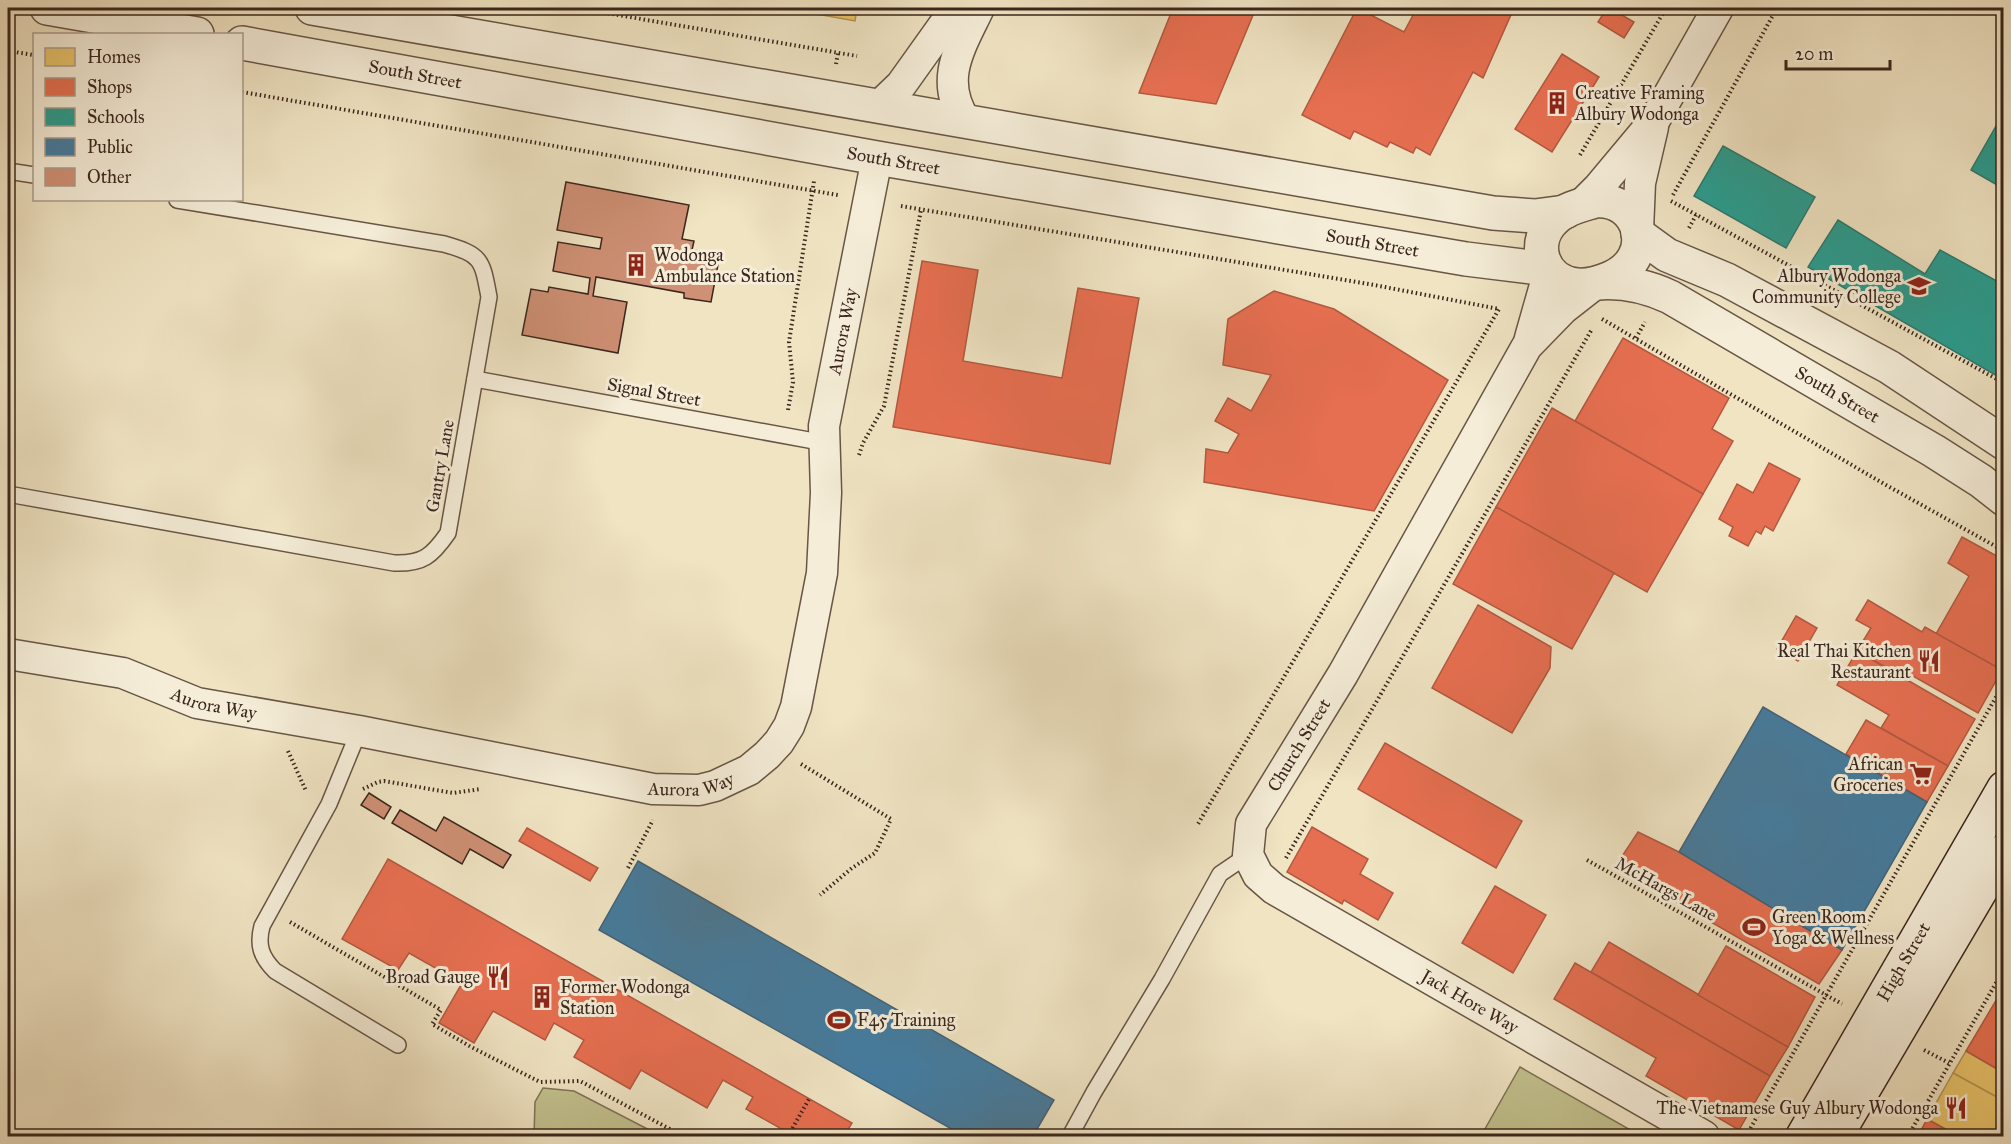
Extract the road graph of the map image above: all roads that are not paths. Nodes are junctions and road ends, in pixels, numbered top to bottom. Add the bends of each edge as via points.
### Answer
1 (47, 8) edge
2 (312, 8) edge
3 (956, 8) edge
4 (979, 8) edge
5 (1718, 8) edge
6 (191, 33) edge
7 (243, 42) edge
8 (638, 65) junction
9 (879, 106) junction
10 (629, 112) junction
11 (1654, 121) junction
12 (966, 122) junction
13 (877, 158) junction
14 (1212, 165) junction
15 (8, 171) edge
16 (33, 176) edge
17 (183, 201) edge
18 (1424, 201) junction
19 (1572, 209) junction
20 (1202, 213) junction
21 (1638, 232) junction
22 (1414, 250) junction
23 (1548, 270) junction
24 (1597, 283) junction
25 (1527, 346) junction
26 (475, 379) junction
27 (825, 443) junction
28 (2004, 443) edge
29 (8, 494) edge
30 (2004, 500) edge
31 (8, 654) edge
32 (360, 731) junction
33 (2004, 788) edge
34 (2004, 851) edge
35 (1248, 855) junction
36 (398, 1045) dead end
37 (1070, 1137) edge
38 (1704, 1137) edge
39 (1803, 1137) edge
40 (1836, 1137) edge

1 - 6 street
2 - 8 street
3 - 9 street via 901,85
4 - 12 street via 953,73 954,97
5 - 11 street
7 - 10 street, South Street
8 - 9 street
8 - 10 street
9 - 12 street
10 - 13 street, South Street
11 - 19 street via 1588,199
11 - 21 street via 1640,183
12 - 14 street
13 - 20 street, South Street
13 - 27 street, Aurora Way via 824,426
14 - 18 street
14 - 20 street
15 - 16 lane
17 - 26 lane, Gantry Lane via 444,244 471,252 480,262 489,297
18 - 19 street via 1518,216
18 - 22 street
19 - 21 street via 1595,201 1612,203 1629,214
19 - 23 street via 1552,221 1545,234 1542,246
20 - 22 street, South Street
21 - 24 street via 1637,253 1629,267
21 - 28 street via 1667,255 1727,279 1889,367
22 - 23 street, South Street
23 - 24 street via 1569,284
23 - 25 street, Church Street
24 - 25 street, Church Street via 1563,309
24 - 30 street, South Street via 1639,285 1670,297 1934,451
25 - 35 street, Church Street via 1343,674 1251,824
26 - 27 lane, Signal Street
26 - 29 lane, Gantry Lane via 448,533 423,560 394,563
27 - 32 street, Aurora Way via 822,573 796,707 779,742 749,770 699,790 653,789
31 - 32 street, Aurora Way via 123,673 197,703
32 - 36 lane via 329,804 262,926 260,948 275,971
33 - 39 street, High Street
34 - 40 street, High Street
35 - 37 lane via 1220,874
35 - 38 street, Jack Hore Way via 1258,875 1274,889

